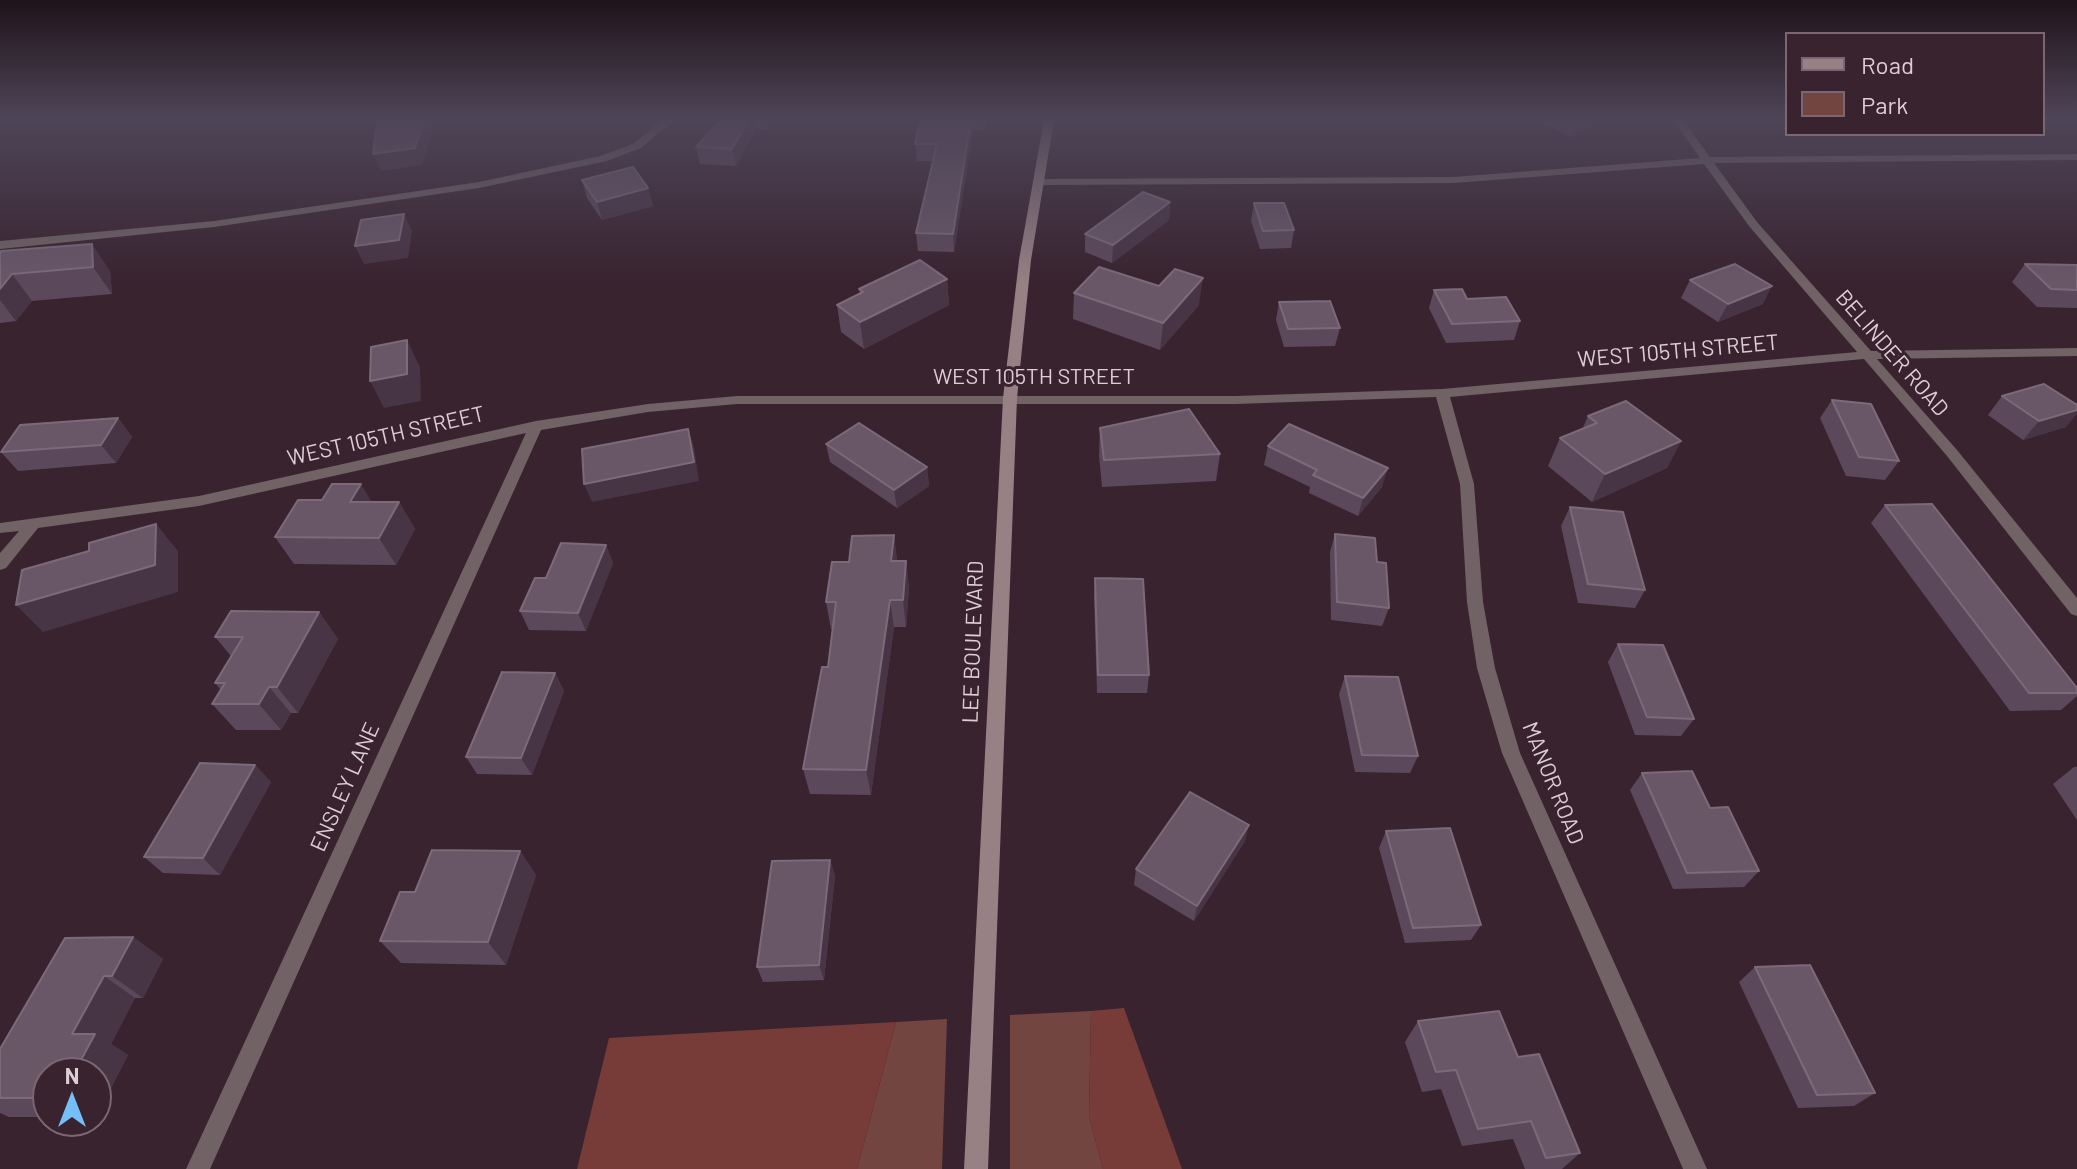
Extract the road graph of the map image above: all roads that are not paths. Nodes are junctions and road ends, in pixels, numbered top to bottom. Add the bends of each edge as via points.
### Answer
1 (521, 175) edge
2 (1038, 175) edge
3 (1522, 175) edge
4 (1716, 175) edge
5 (1037, 182) junction
6 (0, 245) edge
7 (2077, 352) edge
8 (1869, 355) junction
9 (1442, 393) junction
10 (1010, 398) junction
11 (536, 426) junction
12 (33, 524) junction
13 (0, 528) edge
14 (0, 564) edge
15 (2077, 610) edge
16 (198, 1169) edge
17 (976, 1169) edge
18 (1695, 1169) edge

1 - 6 street via 214,224
2 - 5 street, LEE BOULEVARD
3 - 5 street via 1453,180
4 - 8 street, BELINDER ROAD
5 - 10 street, LEE BOULEVARD
7 - 8 street, WEST 105TH STREET
8 - 9 street, WEST 105TH STREET
8 - 15 street, BELINDER ROAD
9 - 10 street, WEST 105TH STREET via 1236,400
9 - 18 street, MANOR ROAD via 1467,484 1475,602 1486,668 1511,753
10 - 11 street, WEST 105TH STREET via 737,400
10 - 17 street, LEE BOULEVARD
11 - 12 street, WEST 105TH STREET via 199,501
11 - 16 street, ENSLEY LANE
12 - 13 street, WEST 105TH STREET
12 - 14 street

